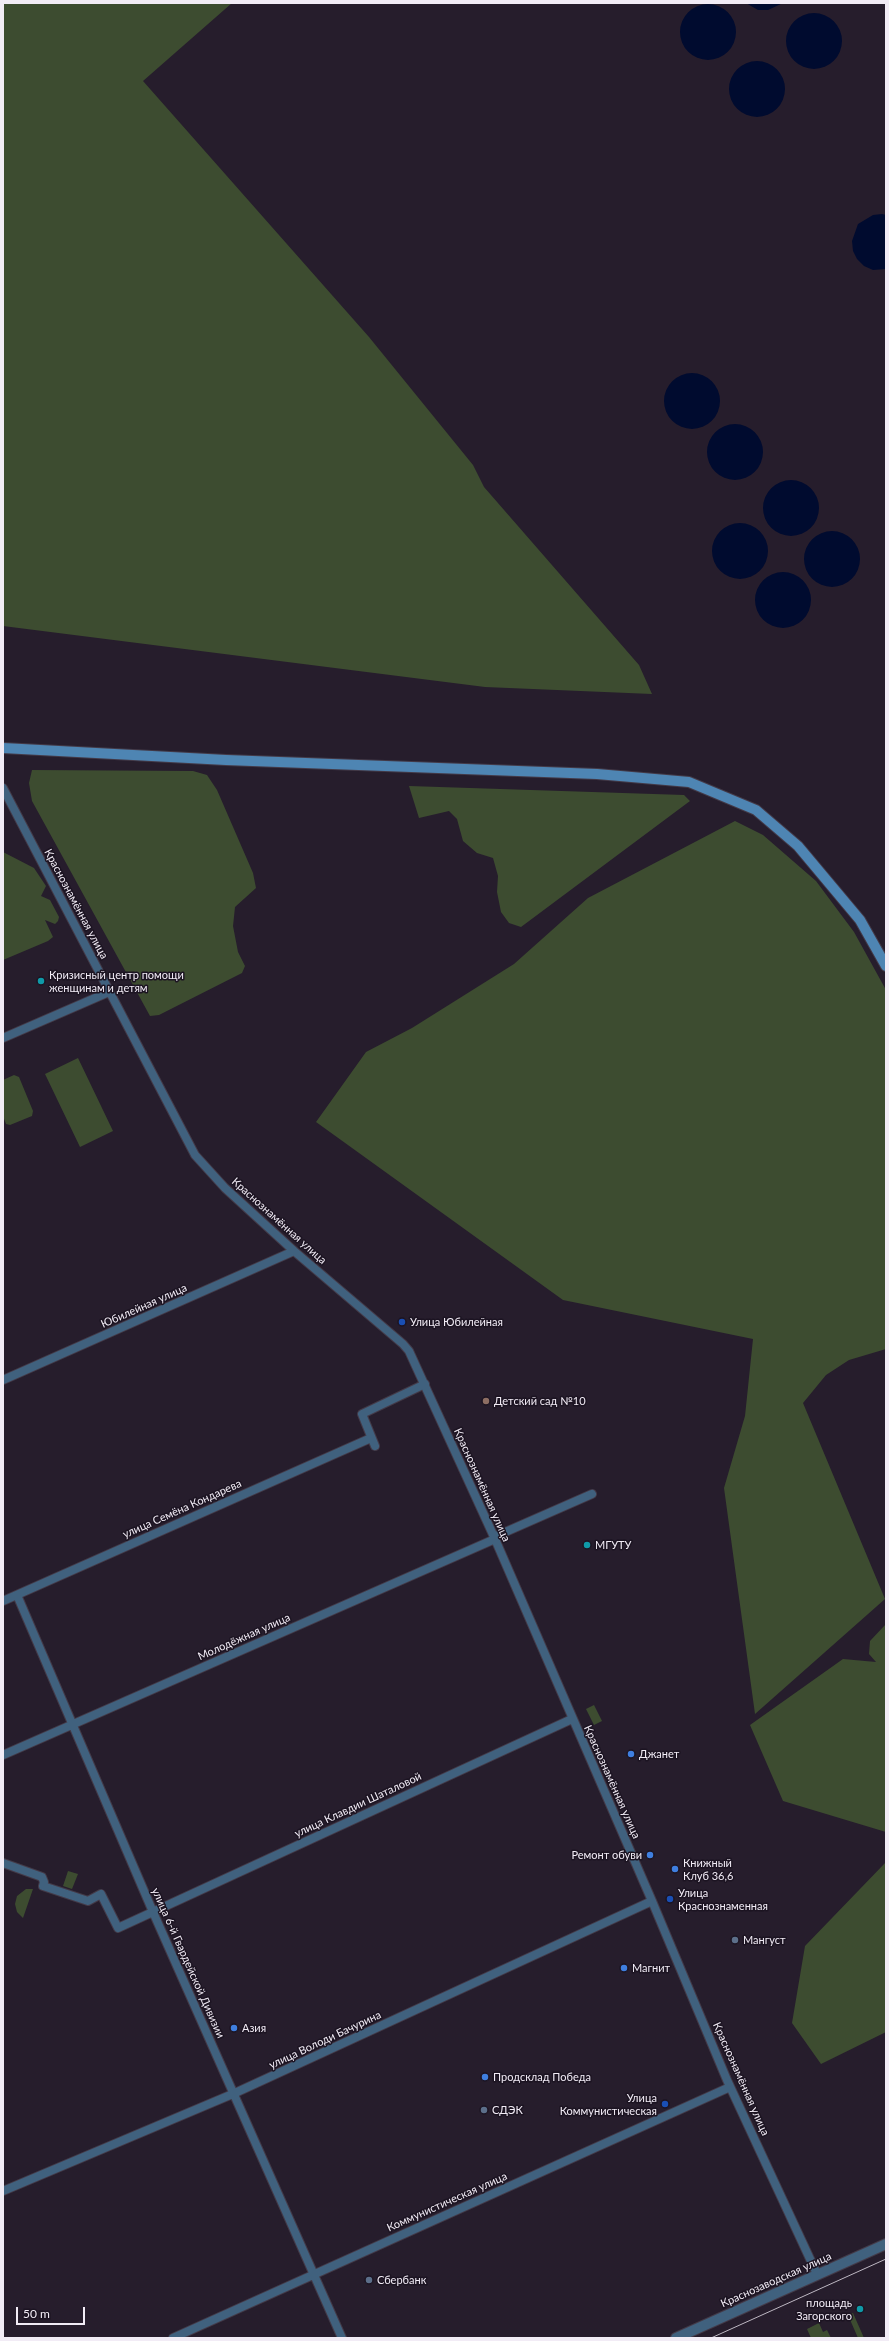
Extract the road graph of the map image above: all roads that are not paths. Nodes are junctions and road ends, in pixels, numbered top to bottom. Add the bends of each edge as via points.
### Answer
1 (3, 748) edge
2 (3, 788) edge
3 (886, 966) edge
4 (109, 992) junction
5 (3, 1038) edge
6 (294, 1251) junction
7 (3, 1380) edge
8 (425, 1384) junction
9 (371, 1438) junction
10 (375, 1446) dead end
11 (592, 1494) dead end
12 (494, 1538) junction
13 (17, 1595) junction
14 (3, 1601) edge
15 (572, 1719) junction
16 (72, 1725) junction
17 (3, 1755) edge
18 (3, 1863) edge
19 (652, 1901) junction
20 (153, 1912) junction
21 (730, 2087) junction
22 (235, 2093) junction
23 (3, 2191) edge
24 (886, 2244) edge
25 (314, 2274) junction
26 (817, 2274) junction
27 (174, 2338) edge
28 (342, 2338) edge
29 (676, 2338) edge

1 - 3 main road via 226,760 597,774 689,782 756,810 798,846 860,920
2 - 4 street, Краснознамённая улица
4 - 5 street
4 - 6 street, Краснознамённая улица via 195,1155 225,1188
6 - 7 street, Юбилейная улица
6 - 8 street, Краснознамённая улица via 403,1344
8 - 9 street via 362,1414
8 - 12 street, Краснознамённая улица
9 - 10 street
9 - 13 street, улица Семёна Кондарева
11 - 12 street, Молодёжная улица
12 - 15 street, Краснознамённая улица
12 - 16 street, Молодёжная улица
13 - 14 street, улица Семёна Кондарева
13 - 16 street, улица 6-й Гвардейской Дивизии
15 - 19 street, Краснознамённая улица
15 - 20 street, улица Клавдии Шаталовой
16 - 17 street, Молодёжная улица
16 - 20 street, улица 6-й Гвардейской Дивизии
18 - 20 street, улица Клавдии Шаталовой via 42,1877 43,1886 88,1901 101,1894 118,1928
19 - 21 street, Краснознамённая улица
19 - 22 street, улица Володи Бачурина
20 - 22 street, улица 6-й Гвардейской Дивизии
21 - 25 street, Коммунистическая улица
21 - 26 street, Краснознамённая улица
22 - 23 street, улица Володи Бачурина
22 - 25 street, улица 6-й Гвардейской Дивизии
24 - 26 street, Краснозаводская улица
25 - 27 street, Коммунистическая улица
25 - 28 street, улица 6-й Гвардейской Дивизии
26 - 29 street, Краснозаводская улица

